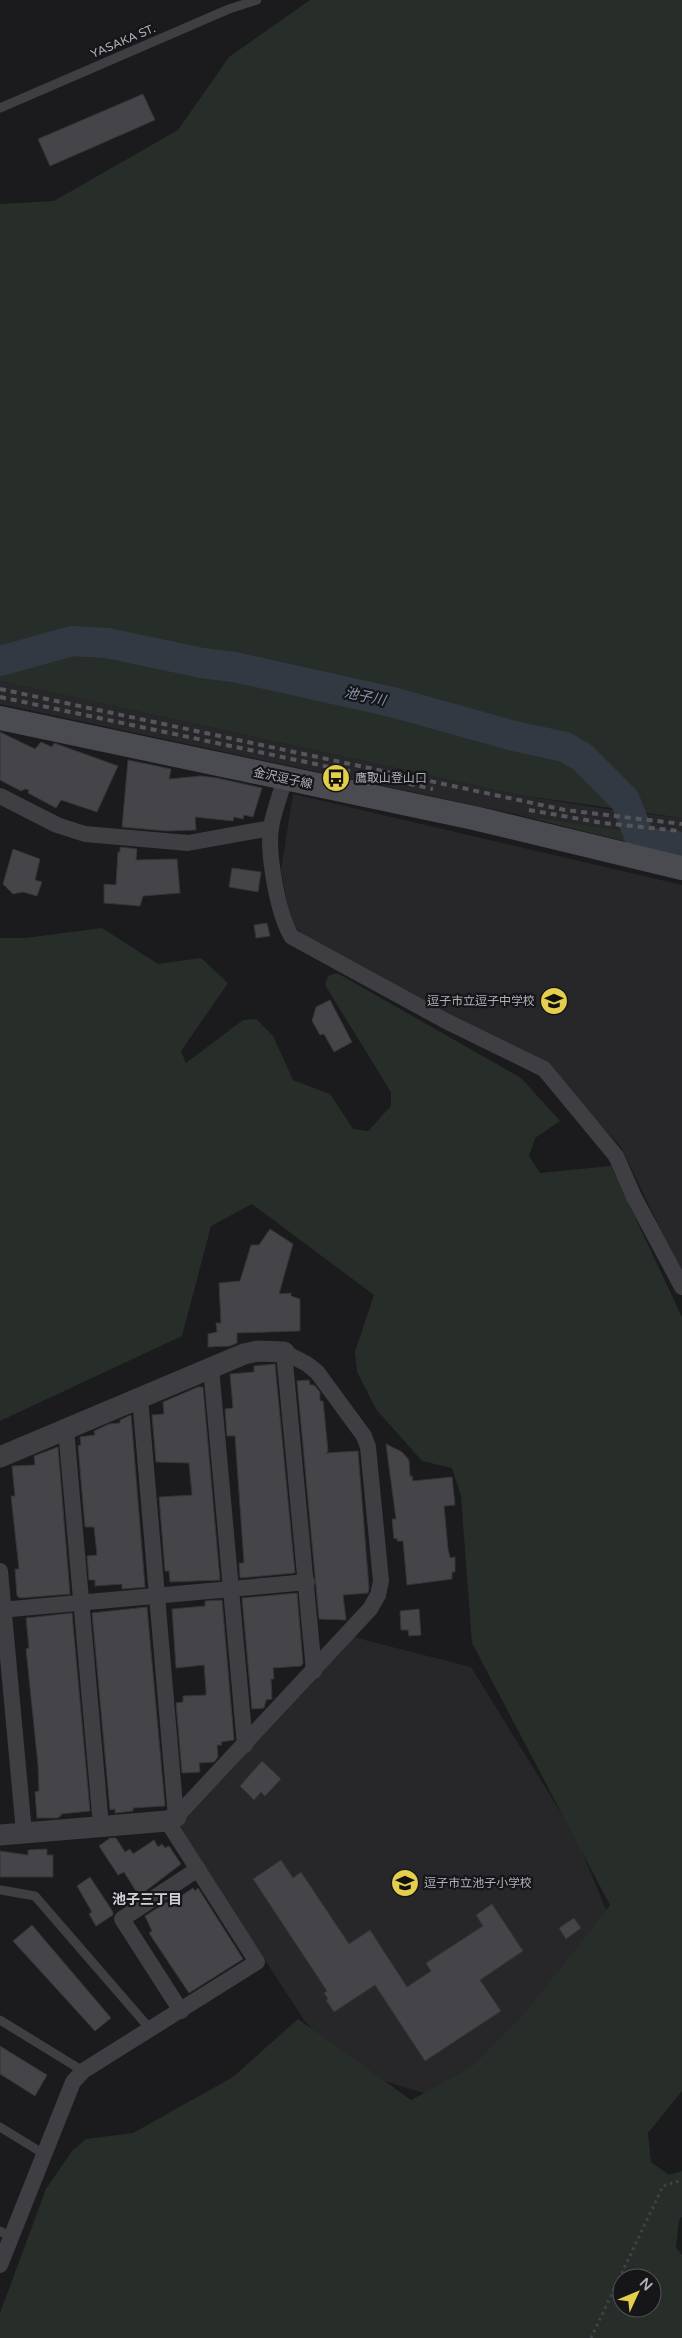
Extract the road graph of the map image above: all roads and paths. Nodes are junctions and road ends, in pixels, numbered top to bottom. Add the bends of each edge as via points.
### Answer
1 (257, 0) edge
2 (0, 108) edge
3 (0, 718) edge
4 (285, 779) junction
5 (0, 796) edge
6 (271, 828) junction
7 (682, 868) edge
8 (682, 1287) edge
9 (284, 1352) junction
10 (211, 1368) junction
11 (140, 1398) junction
12 (66, 1429) junction
13 (0, 1457) edge
14 (0, 1571) edge
15 (307, 1582) junction
16 (231, 1589) junction
17 (156, 1596) junction
18 (82, 1603) junction
19 (2, 1610) edge
20 (314, 1671) junction
21 (245, 1745) junction
22 (172, 1819) junction
23 (101, 1826) junction
24 (24, 1832) junction
25 (0, 1835) edge
26 (198, 1868) junction
27 (2, 1890) dead end
28 (181, 2011) junction
29 (0, 2020) edge
30 (151, 2030) junction
31 (83, 2071) junction
32 (0, 2127) edge
33 (44, 2154) junction
34 (682, 2180) edge
35 (6, 2234) edge
36 (0, 2265) edge
37 (591, 2338) edge

1 - 2 lane, YASAKA ST. via 229,9
3 - 4 main road, 金沢逗子線
4 - 6 street
4 - 7 main road, 金沢逗子線 via 474,818
5 - 6 street via 57,825 85,834 188,843
6 - 8 street via 273,868 284,925 292,937 446,1021 544,1068 616,1156
9 - 10 street via 244,1354
9 - 15 street
9 - 20 street via 317,1372 364,1436 368,1447 380,1571 378,1595 370,1610
10 - 11 street
10 - 16 street
11 - 12 street
11 - 17 street
12 - 13 street
12 - 18 street
14 - 19 street
15 - 16 street
15 - 20 street
16 - 17 street
16 - 21 street
17 - 18 street
17 - 22 street
18 - 19 street
18 - 23 street
19 - 24 street
20 - 21 street
21 - 22 street
22 - 23 street
22 - 26 street
23 - 24 street
24 - 25 street
26 - 28 street via 122,1919
26 - 28 street via 257,1962
27 - 30 lane via 35,1896
28 - 30 street
29 - 31 lane
30 - 31 street
31 - 33 street via 73,2082
32 - 33 lane
33 - 35 street
34 - 37 path via 663,2186
35 - 36 street

